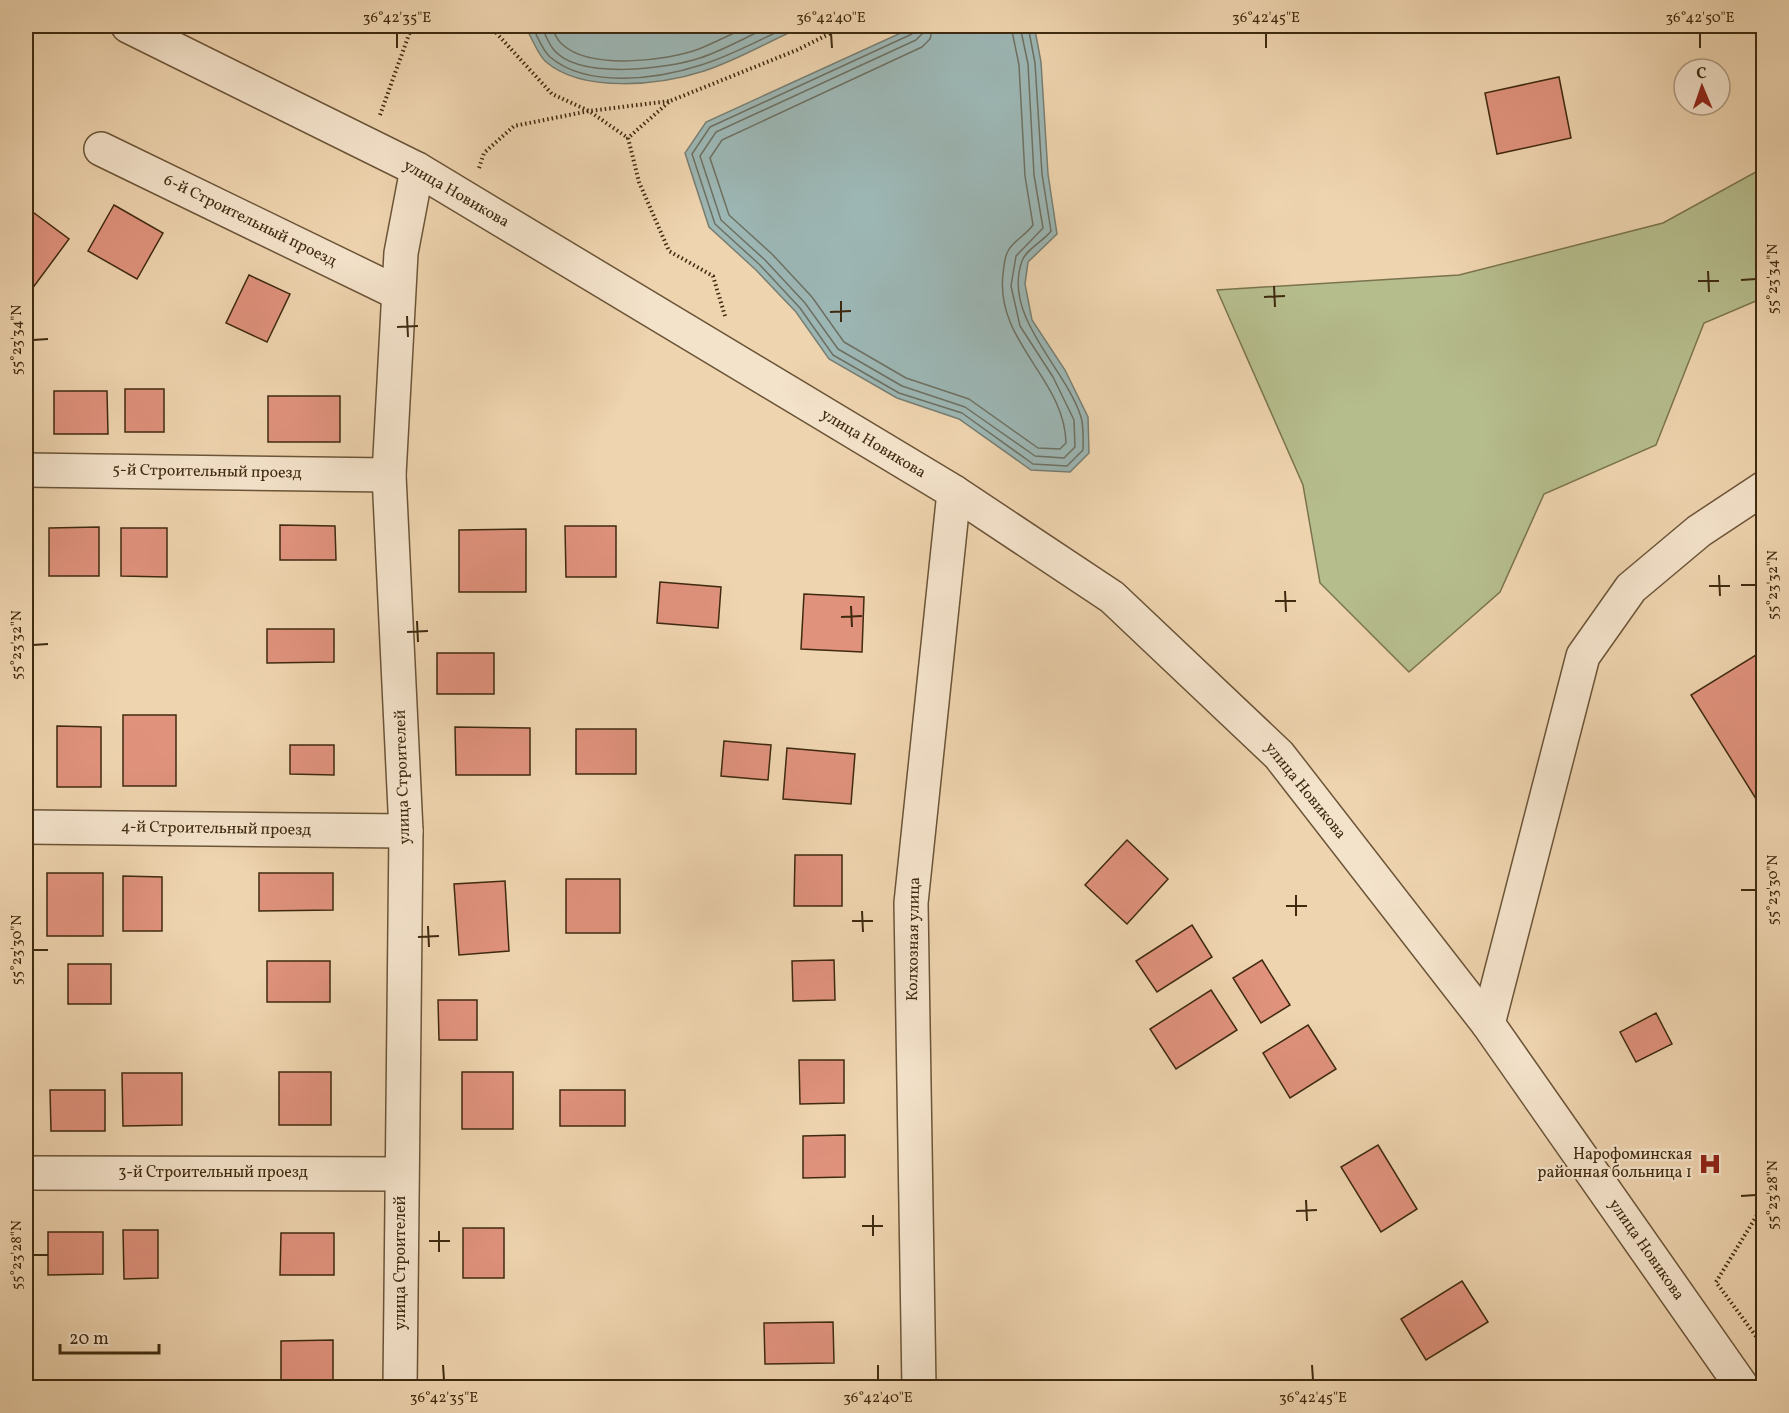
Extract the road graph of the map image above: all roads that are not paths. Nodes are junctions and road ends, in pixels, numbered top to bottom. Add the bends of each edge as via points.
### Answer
1 (128, 26) edge
2 (101, 149) dead end
3 (417, 170) junction
4 (398, 293) junction
5 (26, 470) edge
6 (389, 475) junction
7 (1764, 488) edge
8 (954, 492) junction
9 (26, 827) edge
10 (406, 831) junction
11 (1488, 1024) junction
12 (26, 1173) edge
13 (401, 1174) junction
14 (400, 1388) edge
15 (919, 1388) edge
16 (1743, 1388) edge

1 - 3 street, улица Новикова
2 - 4 street, 6-й Строительный проезд
3 - 4 street, улица Строителей via 401,253
3 - 8 street, улица Новикова
4 - 6 street, улица Строителей
5 - 6 street, 5-й Строительный проезд
6 - 10 street, улица Строителей
7 - 11 street via 1699,531 1631,588 1583,656
8 - 11 street, улица Новикова via 1112,597 1279,755
8 - 15 street, Колхозная улица via 911,903
9 - 10 street, 4-й Строительный проезд
10 - 13 street, улица Строителей
11 - 16 street, улица Новикова
12 - 13 street, 3-й Строительный проезд
13 - 14 street, улица Строителей

